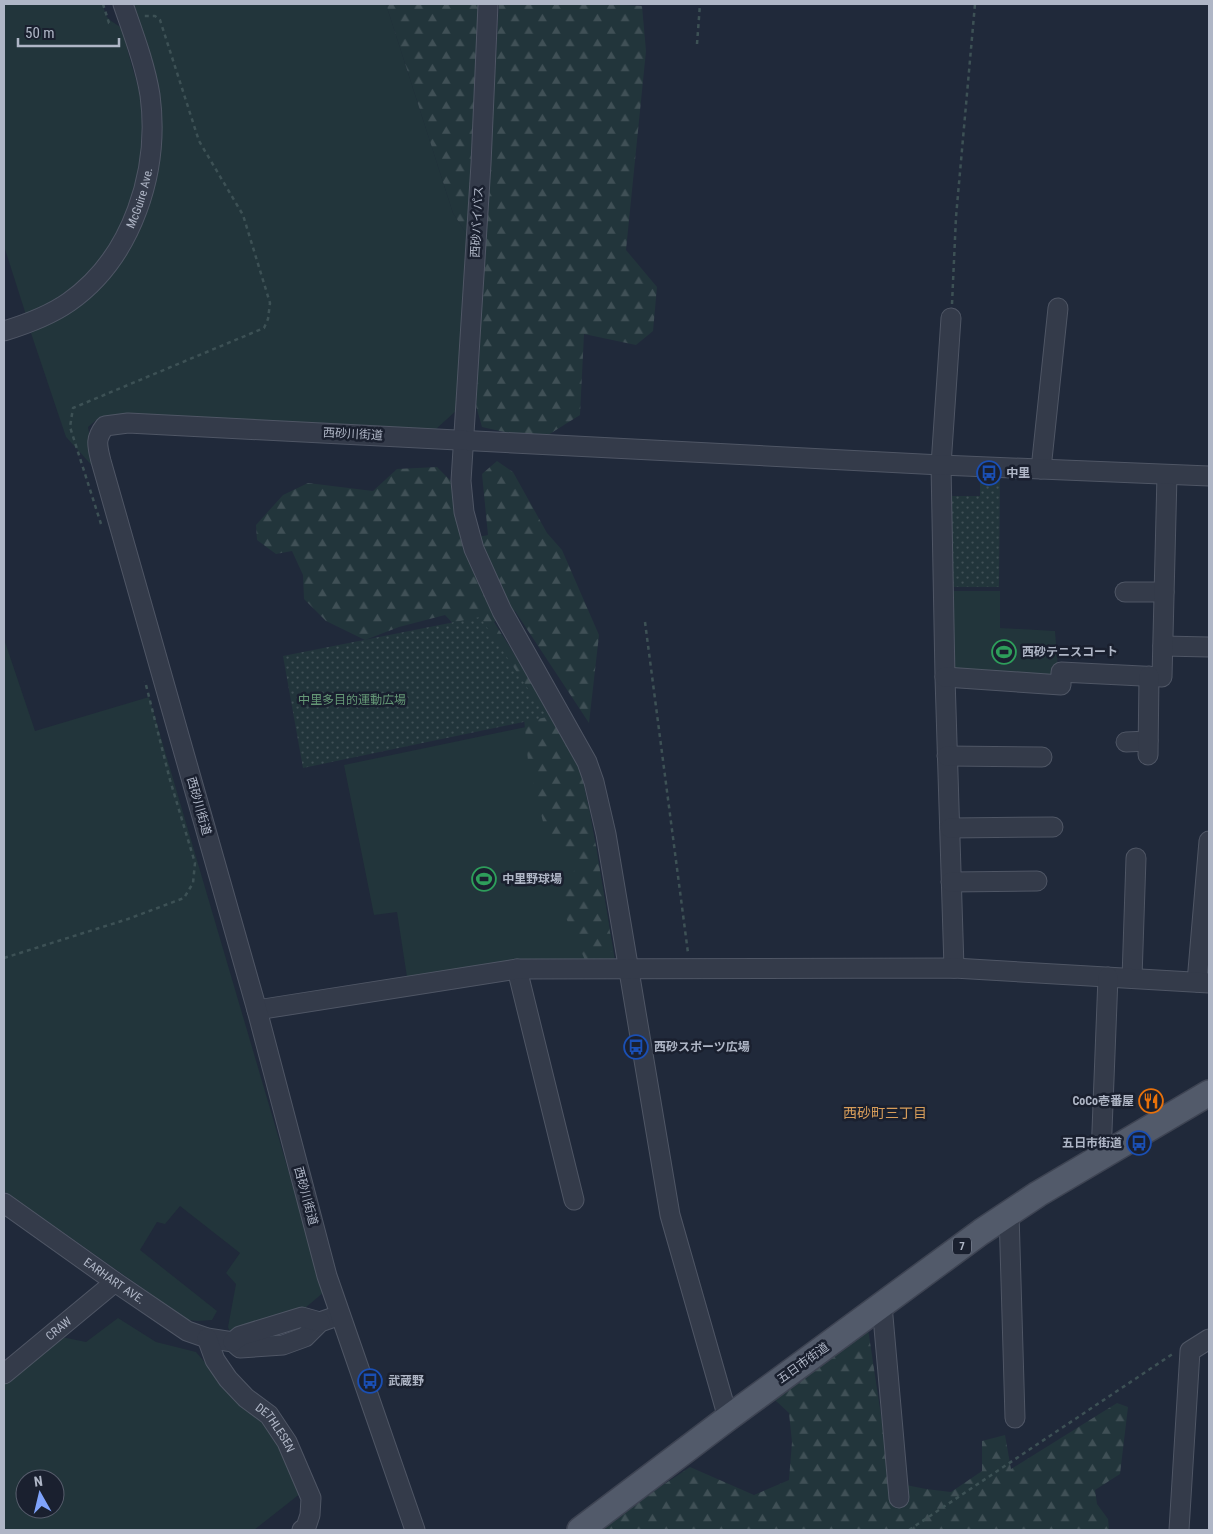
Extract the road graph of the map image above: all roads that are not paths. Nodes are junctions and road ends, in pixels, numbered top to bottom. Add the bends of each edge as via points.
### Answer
1 (488, 4) edge
2 (126, 13) edge
3 (1058, 308) dead end
4 (952, 318) road end
5 (4, 331) edge
6 (464, 440) junction
7 (941, 465) junction
8 (1041, 469) junction
9 (1167, 475) junction
10 (1209, 476) edge
11 (1125, 592) dead end
12 (1164, 592) junction
13 (1163, 646) junction
14 (1209, 647) edge
15 (1149, 676) junction
16 (945, 678) junction
17 (1126, 742) dead end
18 (948, 756) junction
19 (1036, 762) dead end
20 (1053, 827) dead end
21 (950, 828) junction
22 (1209, 841) edge
23 (1136, 858) dead end
24 (1037, 881) dead end
25 (952, 882) junction
26 (628, 968) junction
27 (954, 968) junction
28 (517, 969) junction
29 (1108, 977) junction
30 (1132, 978) junction
31 (1203, 982) edge
32 (257, 1010) junction
33 (1209, 1093) edge
34 (1100, 1156) junction
35 (574, 1200) dead end
36 (4, 1203) edge
37 (1009, 1213) junction
38 (115, 1282) junction
39 (882, 1305) junction
40 (340, 1315) junction
41 (208, 1338) junction
42 (1209, 1339) edge
43 (4, 1374) edge
44 (728, 1418) junction
45 (1015, 1418) dead end
46 (899, 1498) dead end
47 (302, 1530) edge
48 (415, 1530) edge
49 (580, 1530) edge
50 (1179, 1530) edge

1 - 6 street, 西砂バイパス
2 - 5 street, McGuire Ave. via 150,94 152,140 146,179 130,226 109,262 84,291 54,312
3 - 8 street
4 - 7 street
6 - 7 street, 西砂川街道
6 - 26 street, 西砂バイパス via 463,504 474,549 502,611 578,744 594,782
6 - 32 street, 西砂川街道 via 128,422 105,426 99,434 97,445 101,461
7 - 8 street, 西砂川街道
7 - 16 street
8 - 9 street, 西砂川街道
9 - 10 street, 西砂川街道
9 - 12 street
11 - 12 street
12 - 13 street
13 - 14 street
13 - 15 street via 1162,677
15 - 16 street via 1061,672 1061,685
15 - 17 street via 1148,748
16 - 18 street
18 - 19 street
18 - 21 street
20 - 21 street
21 - 25 street
22 - 31 street
23 - 30 street via 1141,884
24 - 25 street
25 - 27 street
26 - 27 street
26 - 28 street
26 - 44 street, 西砂バイパス via 670,1216
27 - 29 street
28 - 32 street
28 - 35 street
29 - 30 street
29 - 34 street
30 - 31 street
32 - 40 street, 西砂川街道
33 - 34 main road, 五日市街道 / 7
34 - 37 main road, 五日市街道 / 7
36 - 38 street, EARHART AVE.
37 - 39 main road, 五日市街道 / 7
37 - 45 street
38 - 41 street, EARHART AVE. via 187,1330
38 - 43 street, CRAW
39 - 44 main road, 五日市街道 / 7
39 - 46 street
40 - 41 street, EARHART AVE. via 320,1322 306,1337 283,1345 240,1348 233,1342
40 - 48 street, 西砂川街道
41 - 47 street, DETHLESEN via 215,1360 228,1379 269,1415 286,1442 311,1498 310,1516
42 - 50 street via 1186,1350
44 - 49 main road, 五日市街道 / 7

